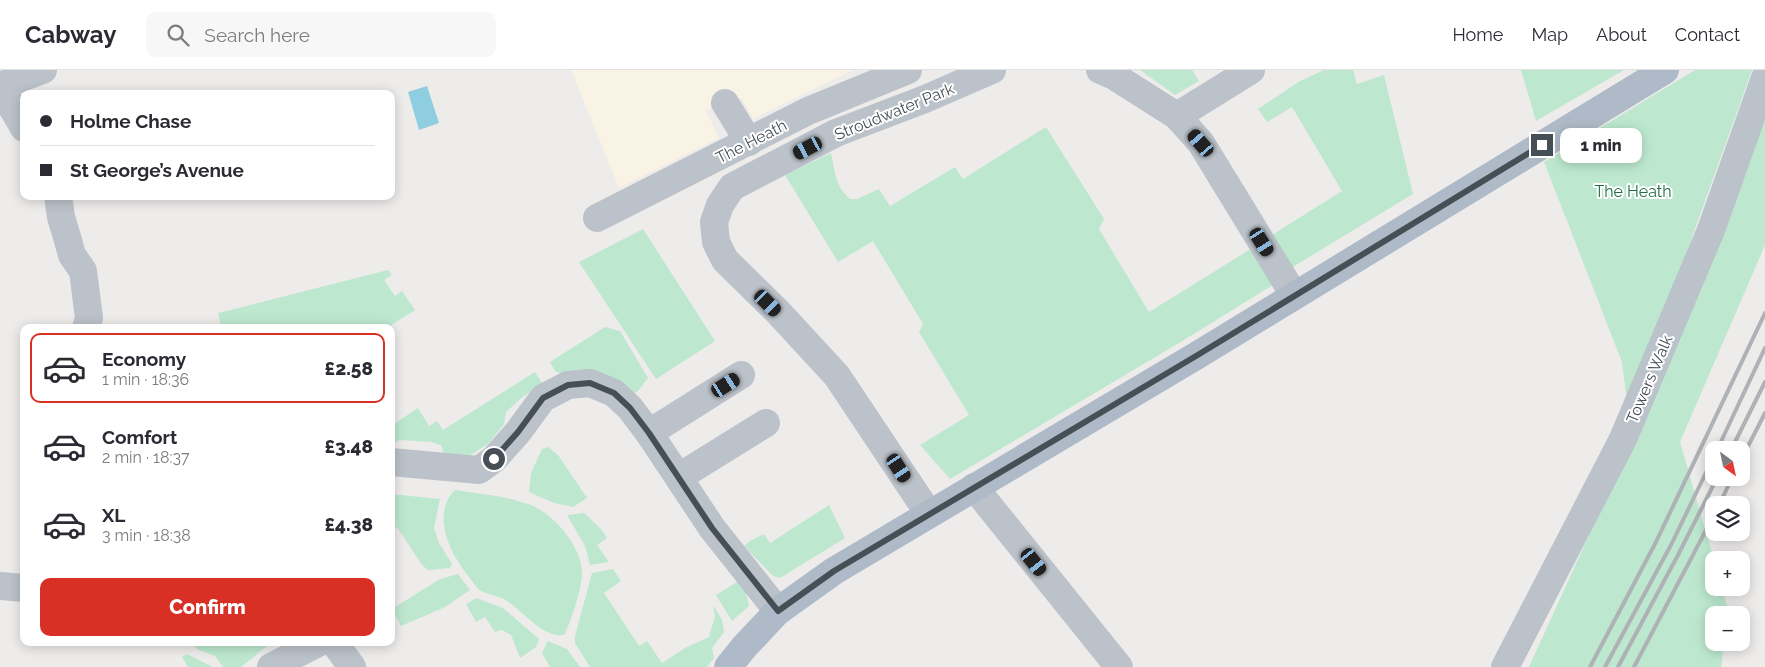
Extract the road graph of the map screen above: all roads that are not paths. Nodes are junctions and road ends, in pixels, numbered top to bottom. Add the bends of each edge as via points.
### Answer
1 (44, 70) edge
2 (908, 70) edge
3 (992, 70) edge
4 (1100, 70) edge
5 (1251, 70) edge
6 (1665, 70) edge
7 (1765, 78) edge
8 (1, 86) edge
9 (725, 103) dead end
10 (1178, 116) junction
11 (20, 121) edge
12 (749, 142) junction
13 (59, 200) edge
14 (596, 218) dead end
15 (1294, 295) junction
16 (87, 324) edge
17 (741, 375) dead end
18 (766, 423) dead end
19 (649, 433) junction
20 (395, 462) edge
21 (679, 477) junction
22 (974, 487) junction
23 (929, 514) junction
24 (0, 586) edge
25 (20, 588) edge
26 (778, 611) junction
27 (312, 646) edge
28 (337, 646) edge
29 (271, 667) edge
30 (352, 667) edge
31 (728, 667) edge
32 (1119, 667) edge
33 (1505, 667) edge

1 - 8 street
2 - 12 street, The Heath via 808,111
3 - 23 street, Stroudwater Park via 836,133 732,187 714,222 716,242 725,260 837,376
4 - 10 street
5 - 10 street
6 - 15 main road
7 - 33 street, Towers Walk via 1711,230 1623,439
8 - 11 street
9 - 12 street
10 - 15 street via 1201,143
12 - 14 street, The Heath
13 - 16 street via 66,238 83,271
15 - 22 main road
17 - 19 street
18 - 21 street
19 - 20 street via 614,393 590,383 568,385 543,398 518,432 494,459 479,470
19 - 21 street
21 - 26 street via 712,528
22 - 23 main road
22 - 32 street
23 - 26 main road via 834,571
24 - 25 street
26 - 31 main road
27 - 29 street
28 - 30 street

